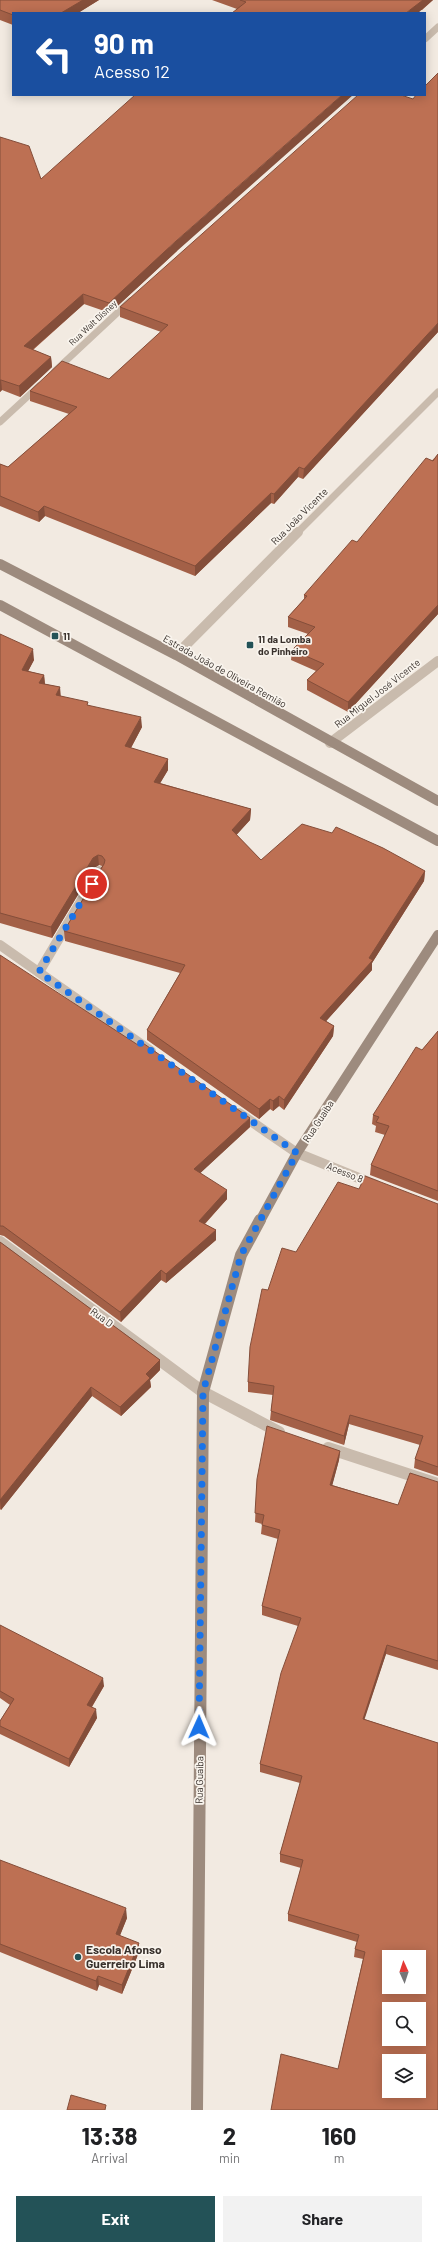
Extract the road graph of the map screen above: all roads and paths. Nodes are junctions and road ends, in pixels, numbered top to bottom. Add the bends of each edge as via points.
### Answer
1 (438, 27) edge
2 (426, 38) edge
3 (133, 298) edge
4 (438, 392) edge
5 (0, 422) edge
6 (0, 564) edge
7 (0, 605) edge
8 (176, 655) junction
9 (438, 661) edge
10 (330, 743) junction
11 (438, 801) edge
12 (438, 841) edge
13 (99, 871) edge
14 (438, 935) edge
15 (0, 945) edge
16 (39, 972) junction
17 (162, 1058) edge
18 (233, 1108) edge
19 (297, 1153) junction
20 (389, 1190) edge
21 (0, 1242) edge
22 (203, 1392) junction
23 (288, 1435) edge
24 (318, 1445) edge
25 (438, 1484) edge
26 (197, 2110) edge

1 - 2 street
3 - 5 street, Rua Walt Disney
4 - 8 street, Rua João Vicente
6 - 8 main road, Estrada João de Oliveira Remião
7 - 12 main road
8 - 10 main road, Estrada João de Oliveira Remião
9 - 10 street, Rua Miguel José Vicente
10 - 11 main road, Estrada João de Oliveira Remião
13 - 16 street
14 - 19 main road, Rua Guaíba
15 - 16 street
16 - 17 street
18 - 19 street, Acesso 8
19 - 20 street, Acesso 8
19 - 22 main road, Rua Guaíba via 241,1255
21 - 22 street, Rua D
22 - 23 street, Rua D via 273,1430
22 - 26 main road, Rua Guaíba
24 - 25 street

